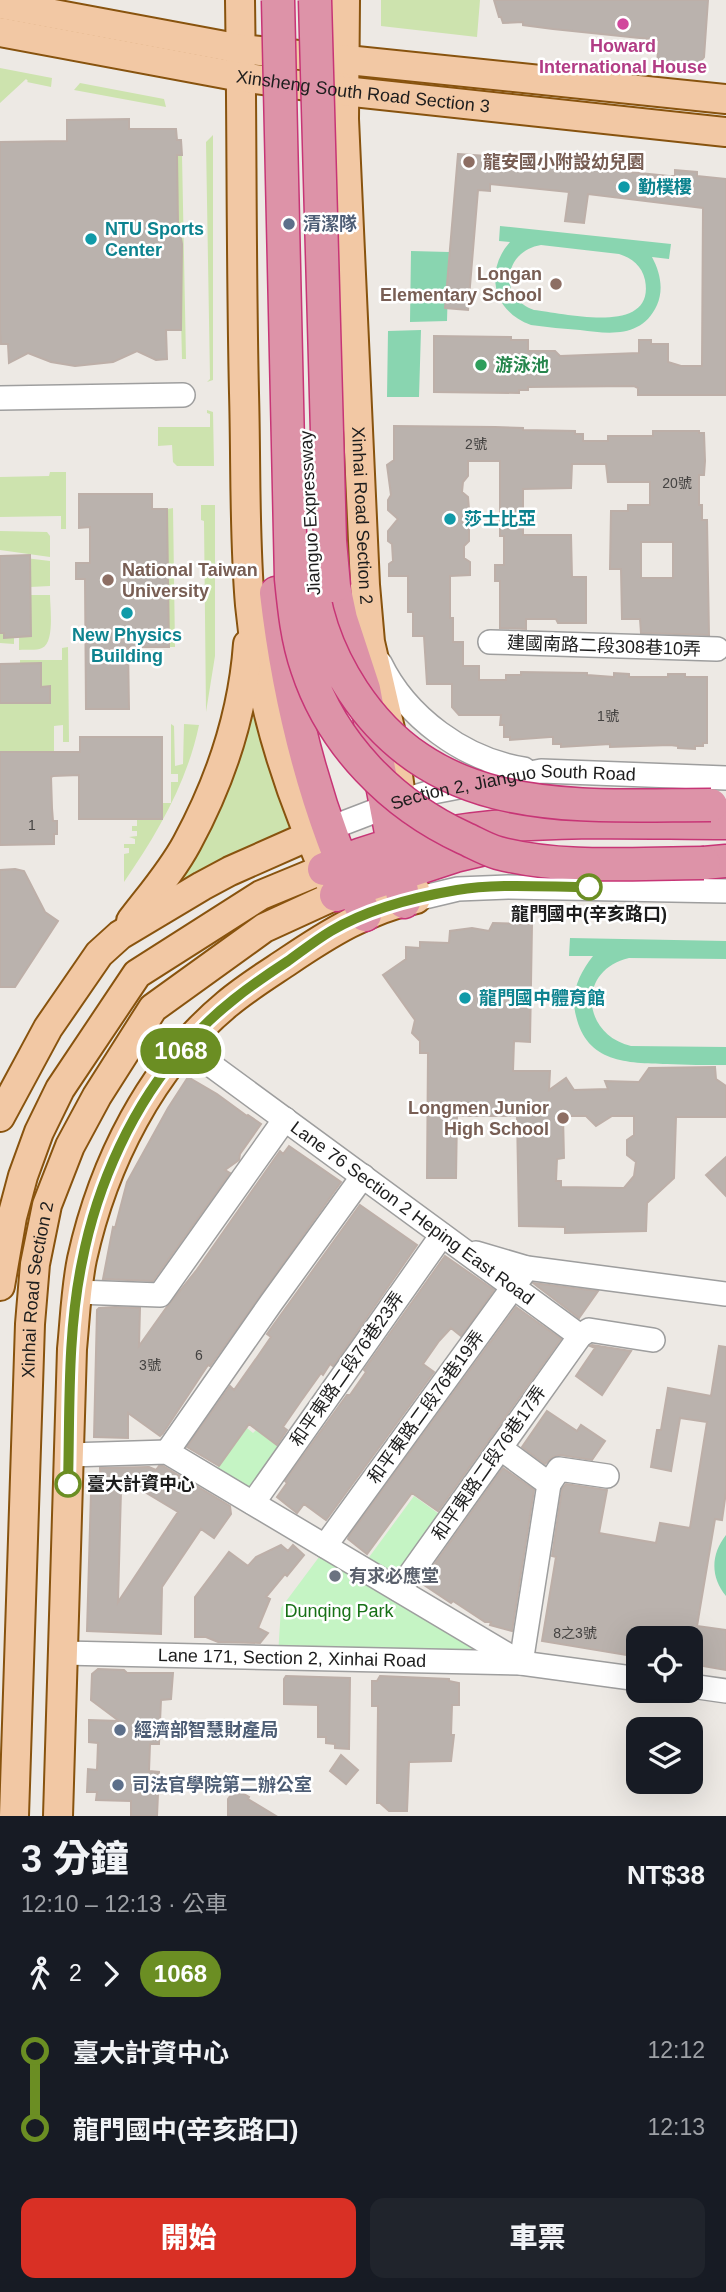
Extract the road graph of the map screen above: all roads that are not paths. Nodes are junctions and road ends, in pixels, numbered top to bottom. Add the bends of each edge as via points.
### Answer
1 (240, 0) edge
2 (259, 0) edge
3 (278, 0) edge
4 (297, 0) edge
5 (315, 0) edge
6 (345, 0) edge
7 (0, 4) edge
8 (0, 32) edge
9 (344, 60) junction
10 (240, 63) junction
11 (344, 91) junction
12 (726, 99) edge
13 (726, 132) edge
14 (183, 395) dead end
15 (0, 398) edge
16 (263, 600) junction
17 (370, 642) junction
18 (490, 642) dead end
19 (717, 649) dead end
20 (541, 771) junction
21 (726, 778) edge
22 (393, 804) junction
23 (726, 807) edge
24 (726, 823) edge
25 (319, 833) junction
26 (726, 844) edge
27 (726, 862) edge
28 (405, 872) junction
29 (726, 891) edge
30 (345, 892) junction
31 (120, 935) junction
32 (185, 1045) junction
33 (0, 1117) edge
34 (285, 1119) junction
35 (363, 1177) junction
36 (451, 1241) junction
37 (527, 1268) junction
38 (0, 1286) edge
39 (513, 1287) junction
40 (77, 1292) junction
41 (726, 1294) edge
42 (580, 1336) junction
43 (653, 1340) dead end
44 (500, 1448) junction
45 (167, 1452) junction
46 (69, 1455) junction
47 (607, 1476) dead end
48 (549, 1484) junction
49 (253, 1503) junction
50 (325, 1546) junction
51 (399, 1590) junction
52 (63, 1653) junction
53 (521, 1663) junction
54 (626, 1677) edge
55 (703, 1688) edge
56 (726, 1691) edge
57 (14, 1816) edge
58 (58, 1816) edge

1 - 10 main road
2 - 16 highway
3 - 27 highway, Jianguo Expressway, bridge via 291,579 307,669 331,721 357,758 405,803 440,827 497,852 557,862
4 - 23 highway, Jianguo Expressway, bridge via 310,573 320,622 344,677 378,726 403,747 452,778 486,791 523,800 586,805
5 - 22 highway, bridge via 334,586
6 - 9 main road, Xinhai Road Section 2
7 - 10 main road, Xinsheng South Road Section 3
8 - 10 main road, Xinsheng South Road Section 3
9 - 10 main road, Xinsheng South Road Section 3
9 - 11 main road, Xinhai Road Section 2
9 - 12 main road, Xinsheng South Road Section 3
10 - 11 main road, Xinsheng South Road Section 3
10 - 16 main road via 242,277
11 - 13 main road, Xinsheng South Road Section 3
11 - 17 main road, Xinhai Road Section 2
14 - 15 street
16 - 25 highway via 289,688
16 - 31 main road via 222,766 186,845
17 - 20 street via 385,674 431,727 492,761
17 - 22 main road, Xinhai Road Section 2 via 394,746
18 - 19 street, 建國南路二段308巷10弄
20 - 21 street, Section 2, Jianguo South Road
20 - 22 street, Section 2, Jianguo South Road via 448,788
22 - 25 street, Section 2, Jianguo South Road
22 - 28 highway
24 - 28 highway via 492,825
25 - 30 highway
25 - 31 main road via 229,871
26 - 28 highway via 537,841 494,846
28 - 29 street via 458,889
28 - 30 highway
30 - 32 main road, Xinhai Road Section 2 via 332,930 226,1005
30 - 38 main road, Xinhai Road Section 2 via 261,895 137,974 60,1090 39,1132 12,1217
30 - 57 main road, Xinhai Road Section 2 via 264,928 153,1009 80,1126 47,1205 35,1264 30,1324
31 - 33 main road via 99,954 48,1028
32 - 34 street, Lane 76 Section 2 Heping East Road
32 - 40 main road, Xinhai Road Section 2 via 138,1114 108,1171
34 - 35 street, Lane 76 Section 2 Heping East Road
34 - 40 street via 160,1294
35 - 36 street, Lane 76 Section 2 Heping East Road
35 - 45 street
36 - 37 street
36 - 39 street, Lane 76 Section 2 Heping East Road
36 - 49 street, 和平東路二段76巷23弄
37 - 39 street, 和平東路二段76巷19弄
37 - 41 street
39 - 42 street, Lane 76 Section 2 Heping East Road
39 - 50 street, 和平東路二段76巷19弄
40 - 46 main road, Xinhai Road Section 2
42 - 43 street via 589,1330
42 - 44 street, 和平東路二段76巷17弄
44 - 48 street
44 - 51 street, 和平東路二段76巷17弄
45 - 46 street
45 - 49 street
46 - 52 main road, Xinhai Road Section 2
47 - 48 street via 559,1469
48 - 53 street
49 - 50 street
50 - 51 street
51 - 53 street
52 - 53 street, Lane 171, Section 2, Xinhai Road
52 - 58 main road, Xinhai Road Section 2
53 - 54 street, Lane 171, Section 2, Xinhai Road
55 - 56 street

